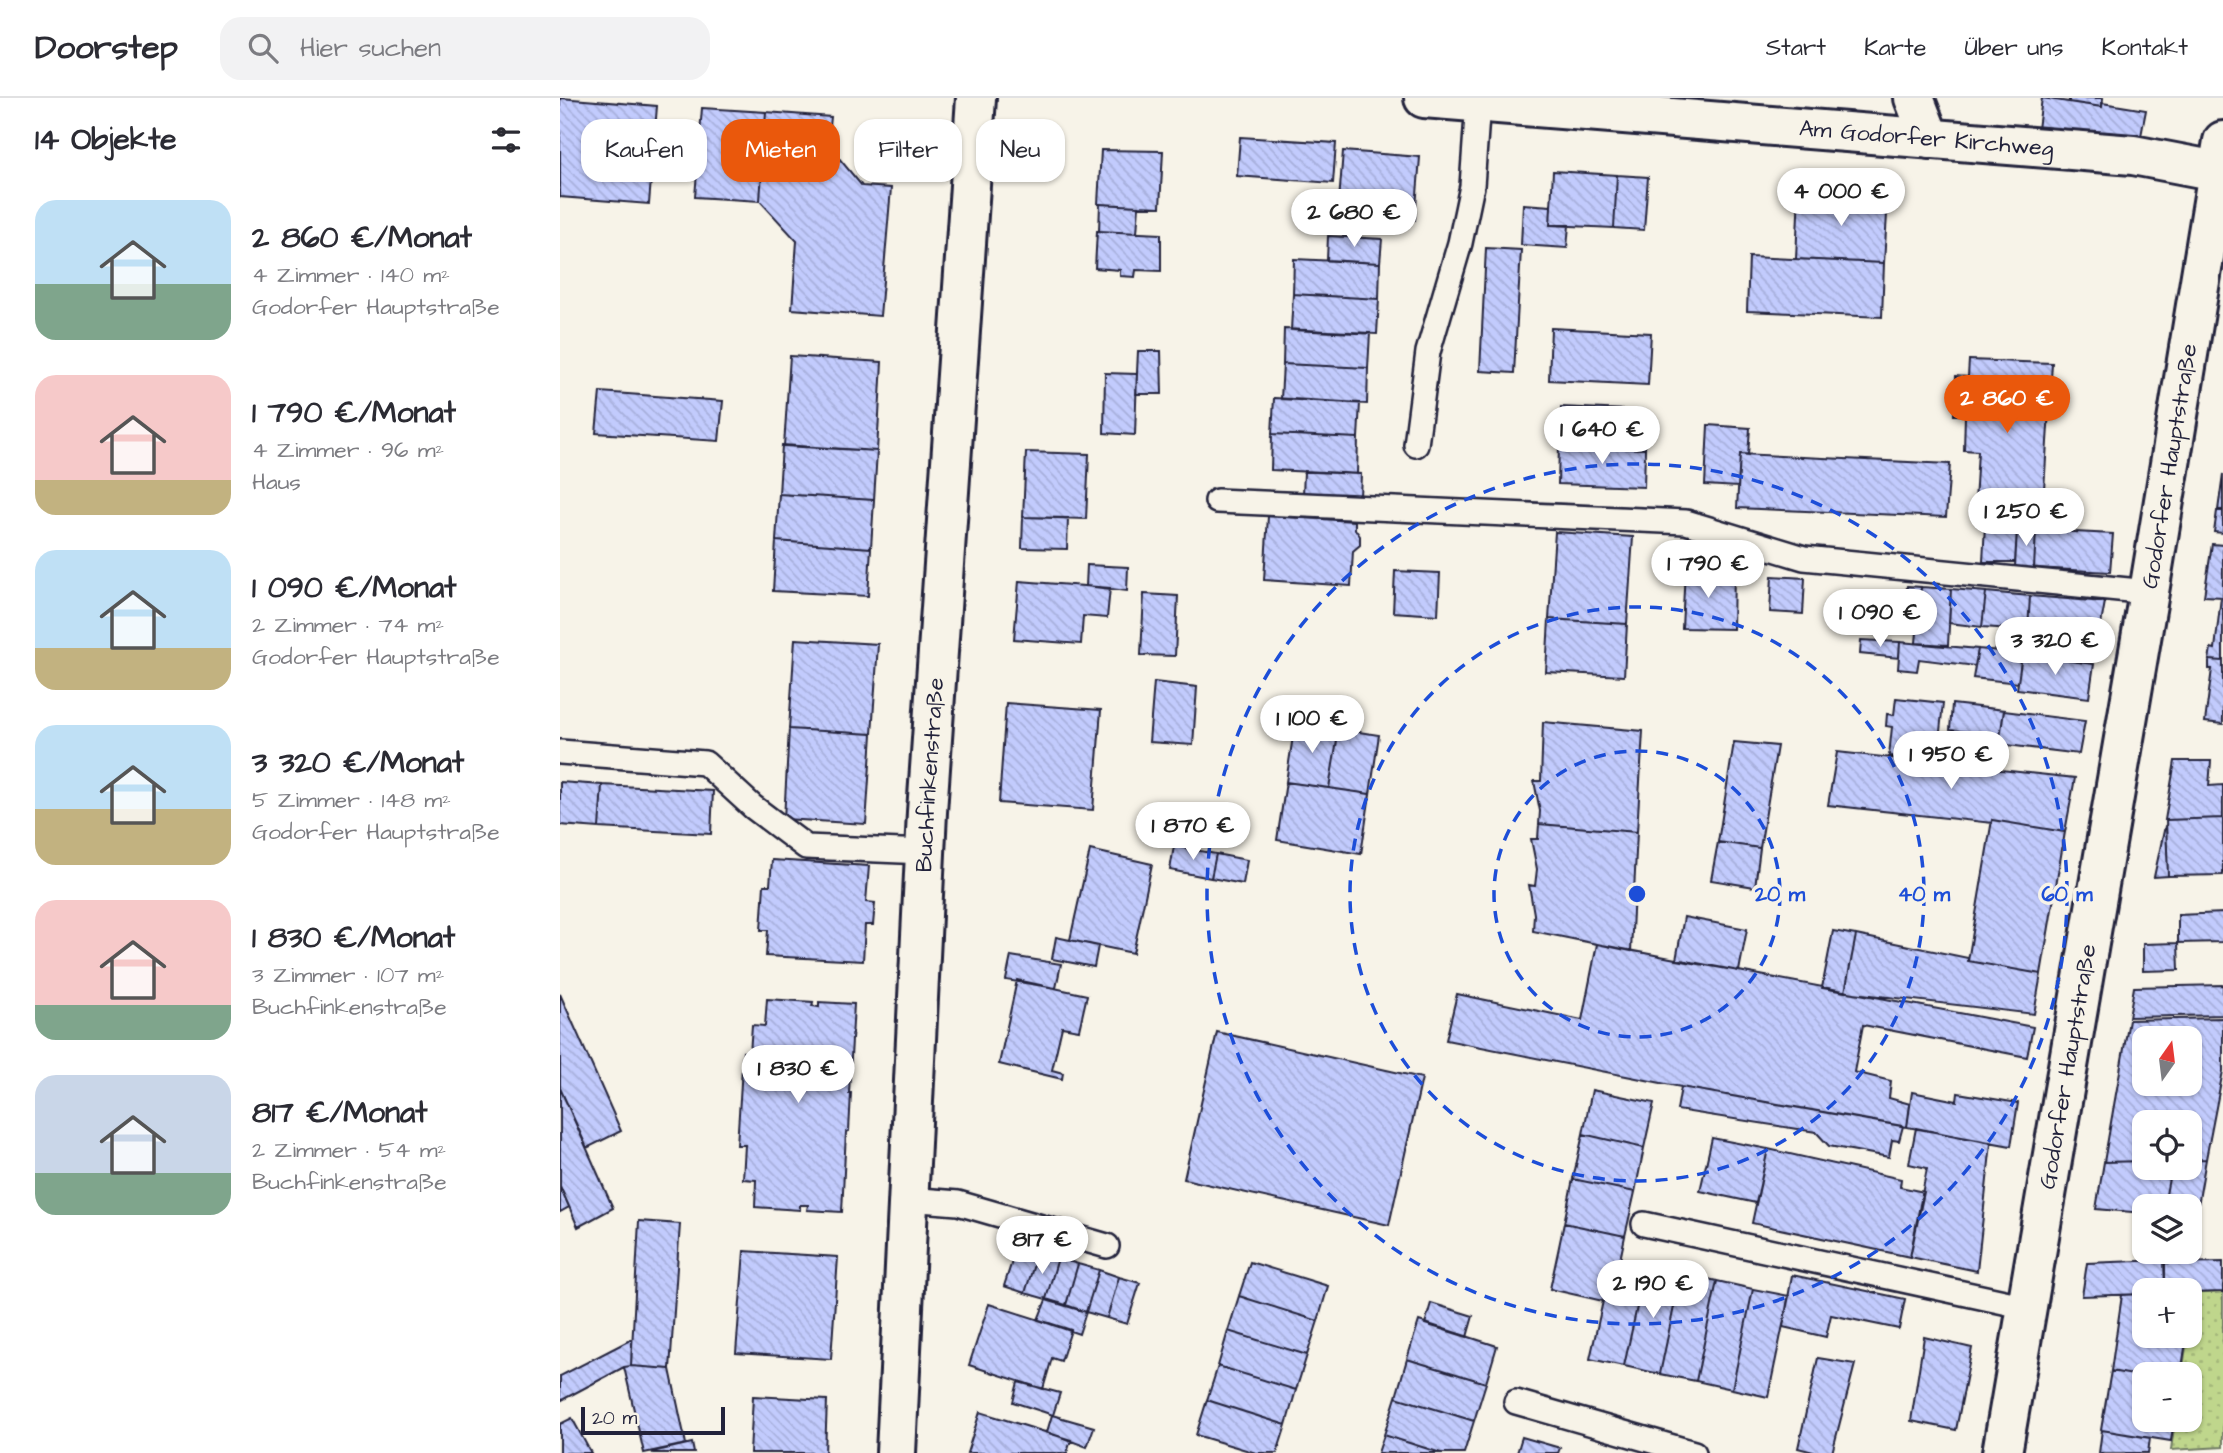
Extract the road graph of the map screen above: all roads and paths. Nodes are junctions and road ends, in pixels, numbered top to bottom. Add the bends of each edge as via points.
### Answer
1 (976, 98) edge
2 (1424, 98) edge
3 (1914, 98) edge
4 (1478, 102) junction
5 (1930, 139) junction
6 (2220, 156) edge
7 (1416, 445) dead end
8 (1217, 501) dead end
9 (2149, 592) junction
10 (560, 752) edge
11 (925, 852) junction
12 (908, 1199) junction
13 (1644, 1224) dead end
14 (1107, 1246) dead end
15 (2027, 1307) junction
16 (1517, 1402) dead end
17 (896, 1453) edge
18 (1694, 1453) edge
19 (2002, 1453) edge

1 - 11 street, Buchfinkenstraße
2 - 4 street, Am Godorfer Kirchweg
3 - 5 street
4 - 5 street, Am Godorfer Kirchweg
4 - 7 lane via 1472,186 1428,352
5 - 6 street, Am Godorfer Kirchweg via 2133,155
6 - 9 street, Godorfer Hauptstraße
8 - 9 lane via 1686,522 1804,558
9 - 15 street, Godorfer Hauptstraße
10 - 11 lane via 705,763 806,847
11 - 12 street, Buchfinkenstraße
12 - 14 lane via 958,1203
12 - 17 street, Buchfinkenstraße
13 - 15 lane
15 - 19 street, Godorfer Hauptstraße
16 - 18 lane

